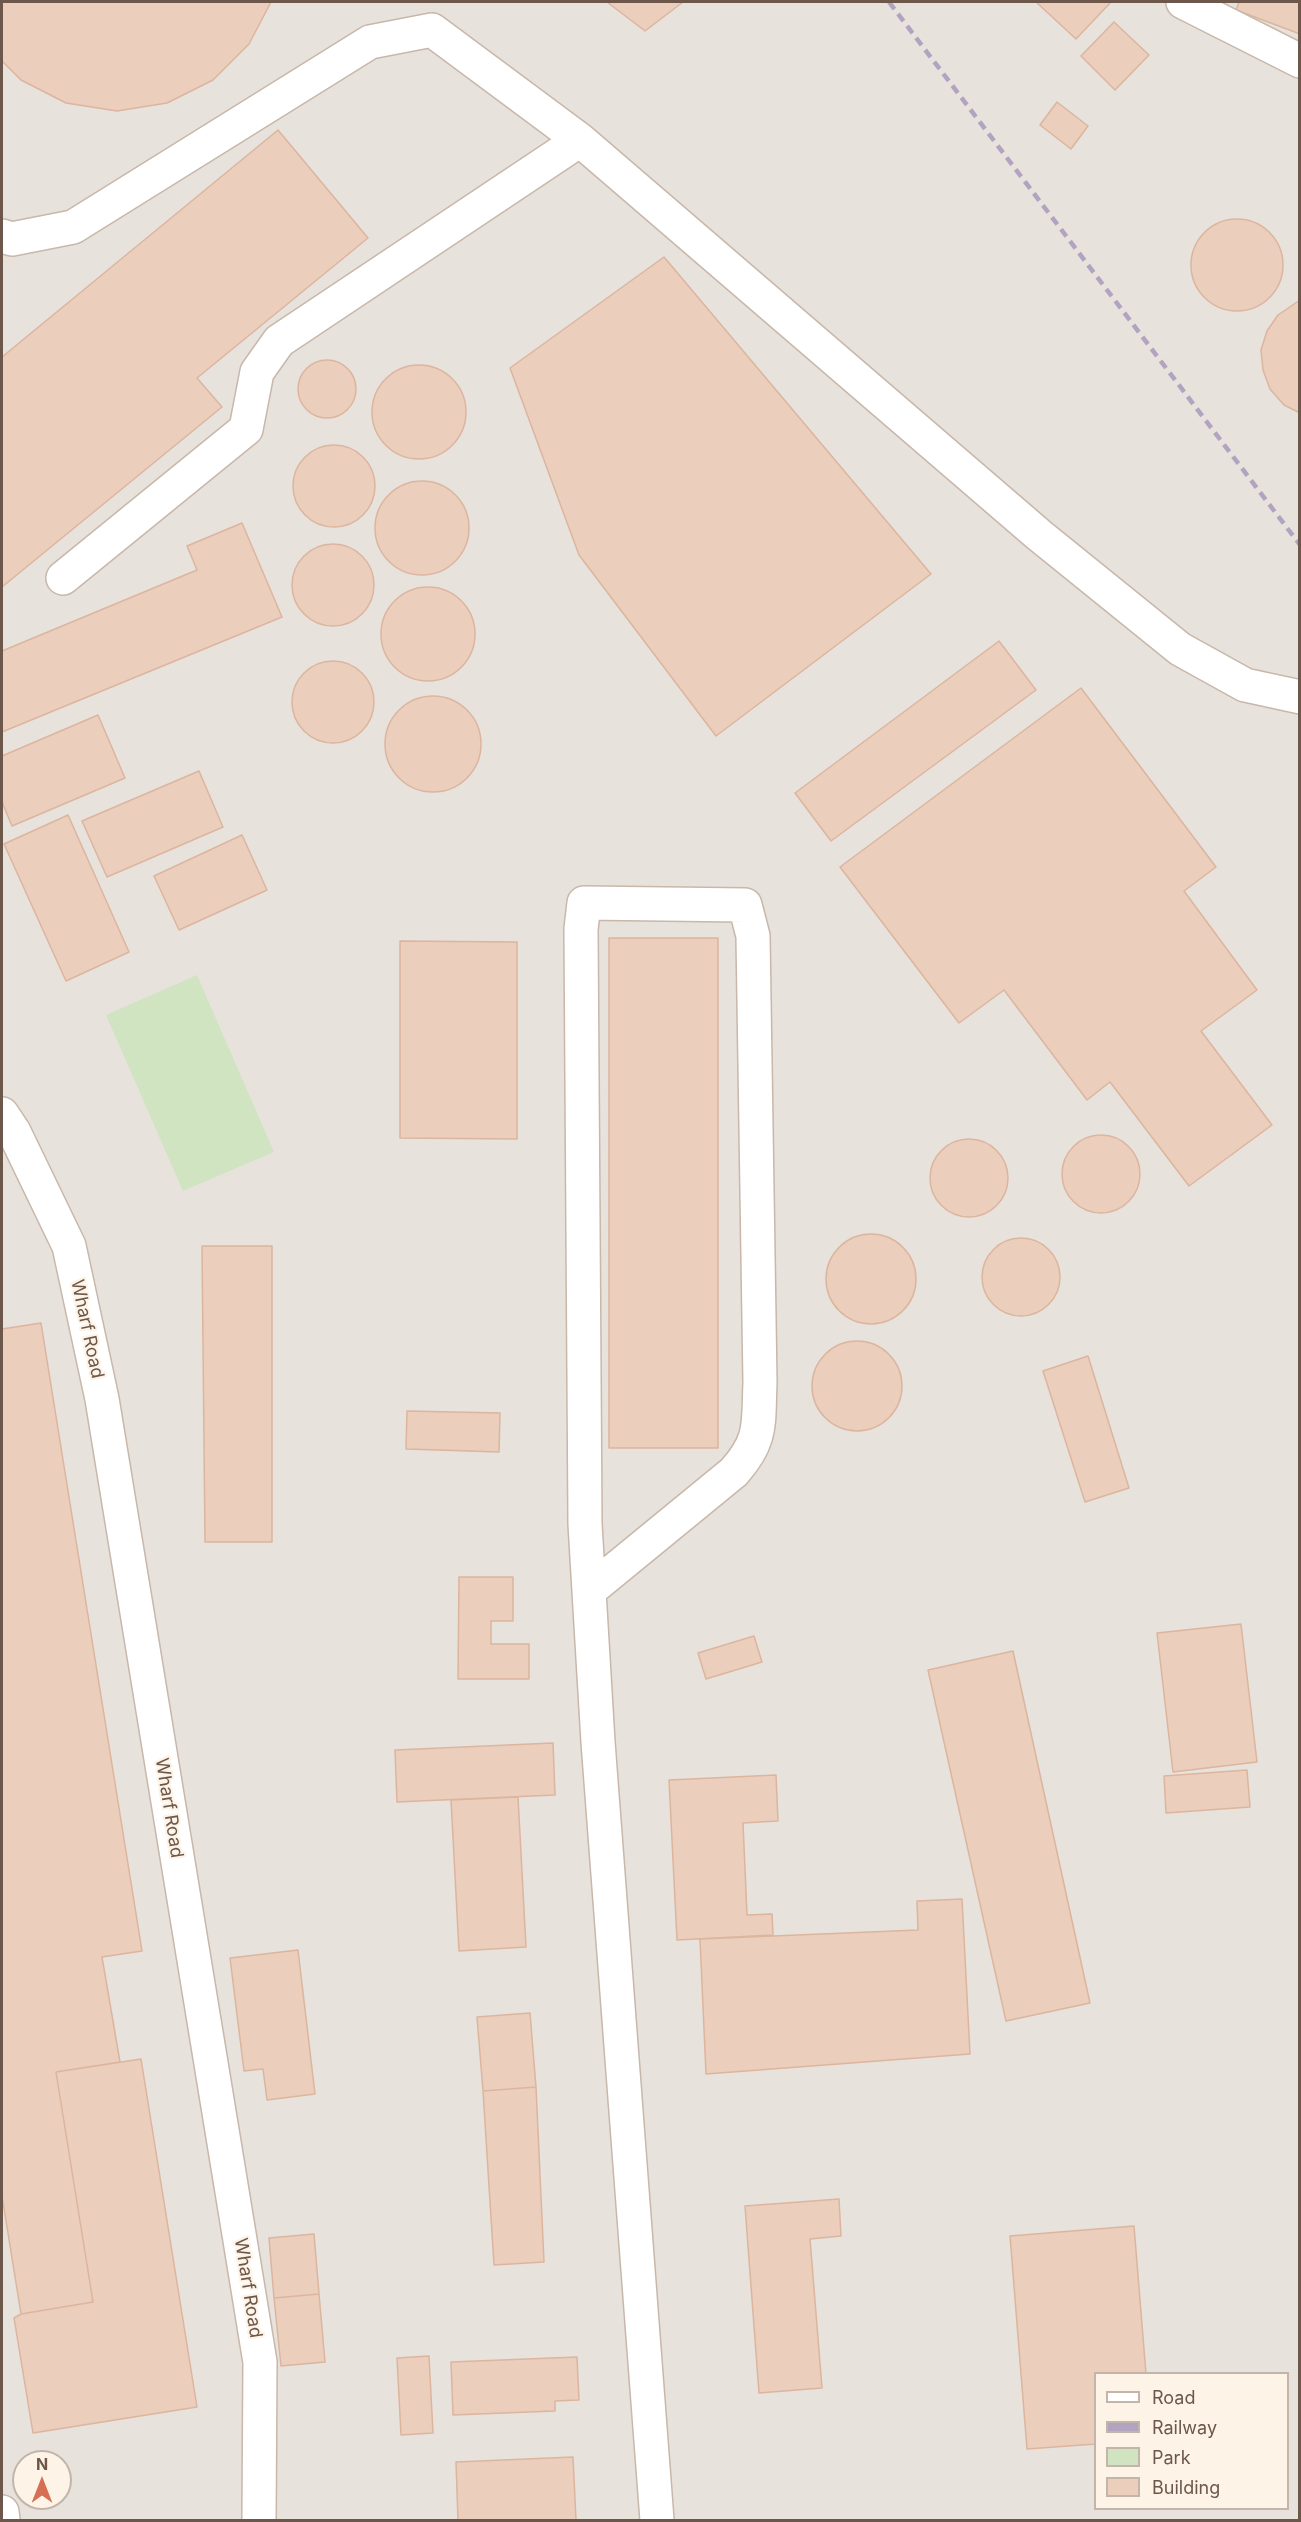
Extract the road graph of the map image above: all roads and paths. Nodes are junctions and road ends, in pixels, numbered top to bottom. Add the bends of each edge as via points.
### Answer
1 (1183, 2) edge
2 (1299, 61) edge
3 (580, 140) junction
4 (2, 236) edge
5 (63, 578) dead end
6 (1299, 697) edge
7 (2, 1114) edge
8 (590, 1590) junction
9 (2, 2512) edge
10 (3, 2520) edge
11 (258, 2520) edge
12 (657, 2520) edge

1 - 2 street
3 - 4 street via 432,30 370,42 73,227 12,239
3 - 5 street via 279,341 257,372 246,429
3 - 6 street via 1039,536 1180,650 1245,685
7 - 11 street, Wharf Road via 69,1246 102,1399 260,2362
8 - 8 street via 585,1512 581,941 584,903 745,905 753,936 758,1438 734,1472
8 - 12 street
9 - 10 street

